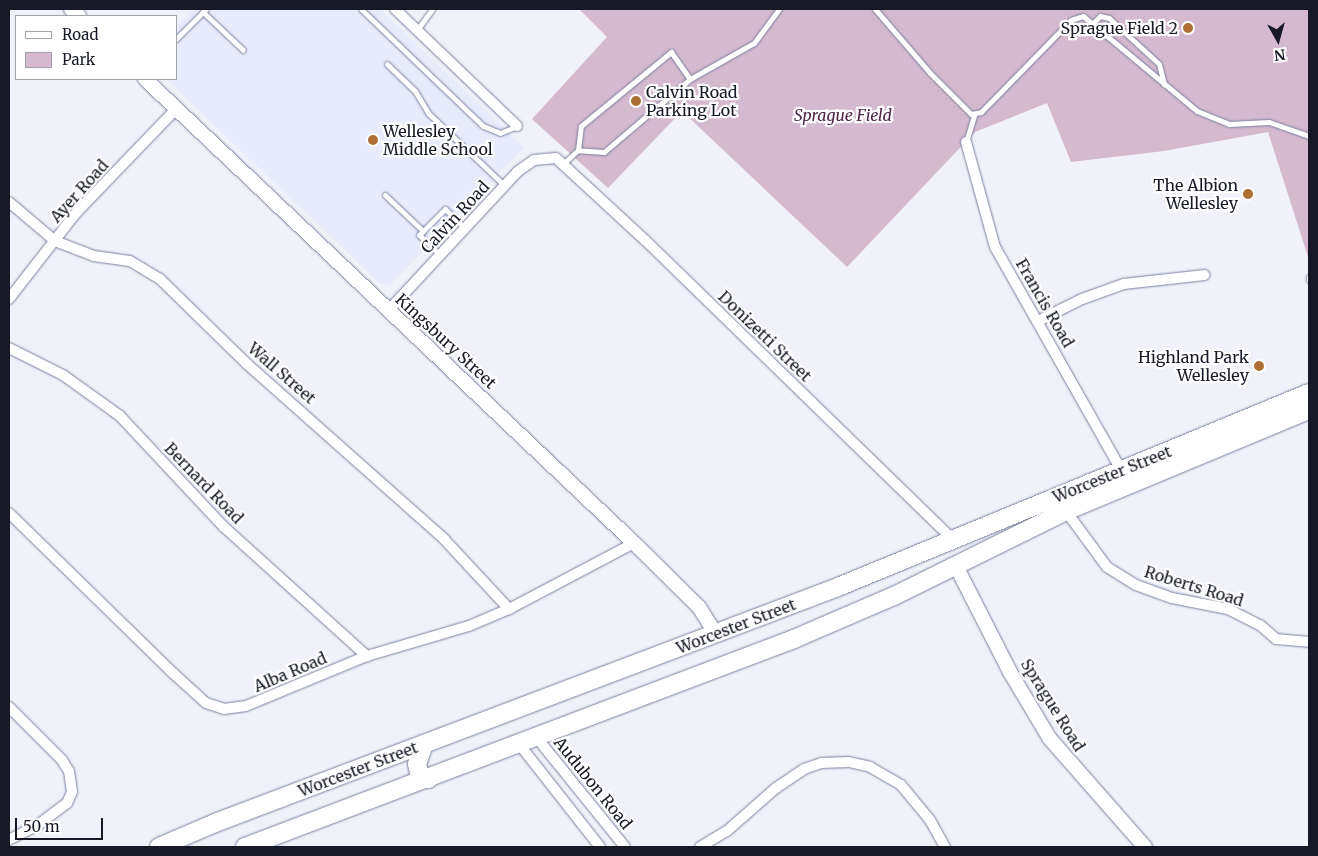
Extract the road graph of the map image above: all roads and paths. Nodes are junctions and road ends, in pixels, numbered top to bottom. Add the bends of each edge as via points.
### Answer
1 (360, 9) edge
2 (395, 9) edge
3 (432, 9) edge
4 (779, 9) edge
5 (875, 9) edge
6 (204, 10) edge
7 (1093, 23) junction
8 (417, 30) junction
9 (178, 38) edge
10 (243, 50) dead end
11 (387, 64) dead end
12 (690, 79) junction
13 (145, 80) edge
14 (1164, 85) junction
15 (176, 109) junction
16 (974, 115) junction
17 (517, 126) joint
18 (1309, 136) edge
19 (966, 142) joint
20 (578, 150) junction
21 (552, 158) joint
22 (564, 164) junction
23 (505, 186) junction
24 (385, 195) dead end
25 (9, 202) edge
26 (465, 228) junction
27 (423, 231) junction
28 (55, 241) junction
29 (440, 256) junction
30 (1204, 274) dead end
31 (9, 298) edge
32 (388, 311) junction
33 (1038, 321) junction
34 (9, 348) edge
35 (1309, 393) edge
36 (1309, 410) edge
37 (1121, 470) junction
38 (1066, 511) junction
39 (9, 513) edge
40 (953, 540) junction
41 (634, 544) junction
42 (893, 565) junction
43 (956, 566) junction
44 (902, 592) junction
45 (509, 609) junction
46 (716, 634) junction
47 (1309, 642) edge
48 (366, 656) junction
49 (9, 707) edge
50 (537, 738) junction
51 (424, 744) junction
52 (519, 744) junction
53 (428, 779) junction
54 (9, 840) edge
55 (159, 847) edge
56 (245, 847) edge
57 (600, 847) edge
58 (625, 847) edge
59 (700, 847) edge
60 (945, 847) edge
61 (1145, 847) edge

1 - 17 lane via 483,126 500,133
2 - 8 street
3 - 8 lane
4 - 12 lane via 754,43
5 - 16 lane via 930,74
6 - 9 lane
6 - 10 lane
7 - 14 lane
7 - 14 lane via 1100,16 1109,18 1159,64
7 - 16 lane via 1084,16 1071,20 981,112
8 - 17 street
11 - 23 lane via 415,91 428,114
12 - 20 lane via 604,152
12 - 20 lane via 667,52 582,126
13 - 15 main road, Kingsbury Street
14 - 18 lane via 1188,106 1222,122 1237,125 1269,122
15 - 28 street, Ayer Road via 76,213
15 - 32 main road, Kingsbury Street
16 - 19 lane
19 - 33 street, Francis Road via 995,247
20 - 22 lane
21 - 22 street, Donizetti Street
21 - 23 street, Calvin Road via 534,160
22 - 40 street, Donizetti Street
23 - 26 street, Calvin Road
24 - 27 lane
25 - 28 street, Wall Street
26 - 27 lane via 445,209
26 - 29 street, Calvin Road
27 - 29 lane via 419,235
28 - 31 street, Ayer Road
28 - 45 street, Wall Street via 94,256 130,261 160,279 246,363 444,539
29 - 32 street, Calvin Road
30 - 33 street via 1124,284 1082,299
32 - 41 main road, Kingsbury Street
33 - 37 street, Francis Road
34 - 48 street, Bernard Road via 64,376 120,416 224,527
35 - 37 highway, Worcester Street
36 - 38 highway, Worcester Street
37 - 40 highway, Worcester Street
38 - 43 highway, Worcester Street
38 - 47 street, Roberts Road via 1107,567 1136,585 1172,598 1228,609 1260,625 1276,638
39 - 48 street, Alba Road via 206,703 224,709 246,706
40 - 42 highway, Worcester Street
41 - 45 street, Alba Road
41 - 46 main road, Kingsbury Street via 699,607
42 - 44 highway via 901,575
42 - 46 highway, Worcester Street
43 - 44 highway, Worcester Street
43 - 61 main road, Sprague Road via 1010,672 1050,738
44 - 50 highway, Worcester Street via 727,666
45 - 48 street, Alba Road via 469,626
46 - 51 highway, Worcester Street
49 - 54 street via 62,760 69,771 72,792 67,803 36,826
50 - 52 highway, Worcester Street
50 - 58 street, Audubon Road
51 - 53 highway via 416,764 419,773
51 - 55 highway, Worcester Street via 224,819
52 - 53 highway, Worcester Street
52 - 57 street, Audubon Road
53 - 56 highway, Worcester Street
59 - 60 street via 728,832 776,788 804,769 821,763 849,762 870,767 901,785 930,820

